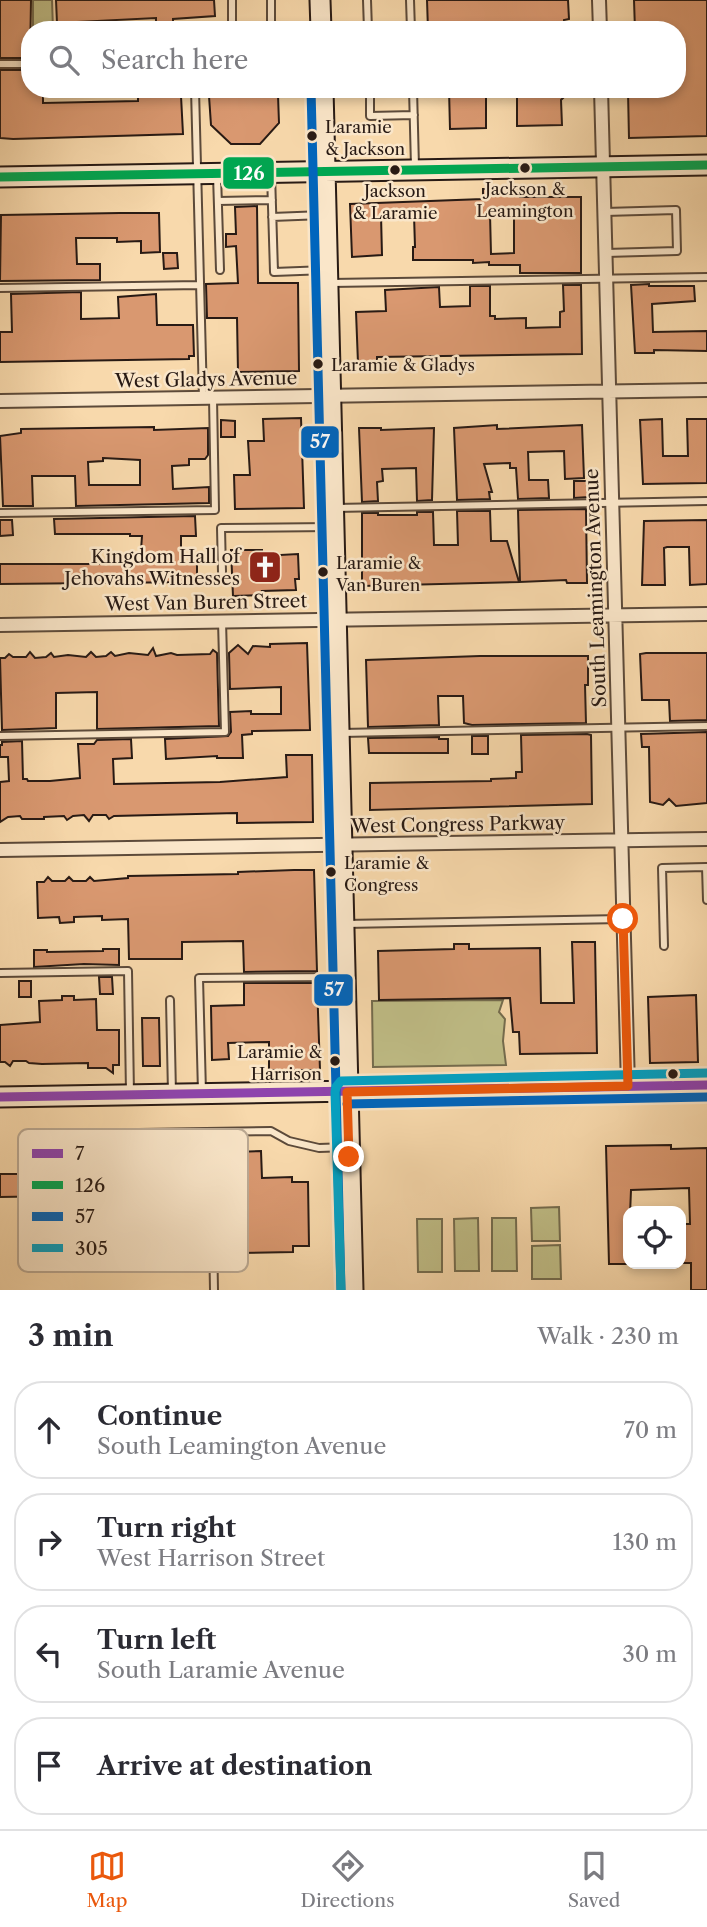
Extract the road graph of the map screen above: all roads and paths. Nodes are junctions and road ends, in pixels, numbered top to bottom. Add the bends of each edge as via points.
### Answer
1 (232, 0) edge
2 (271, 0) edge
3 (320, 0) edge
4 (367, 0) edge
5 (410, 0) edge
6 (599, 0) edge
7 (232, 21) edge
8 (271, 21) edge
9 (321, 21) edge
10 (368, 21) edge
11 (411, 21) edge
12 (600, 21) edge
13 (0, 64) edge
14 (21, 64) edge
15 (195, 98) edge
16 (323, 98) edge
17 (370, 98) edge
18 (413, 98) edge
19 (601, 98) edge
20 (414, 115) junction
21 (707, 165) edge
22 (603, 166) junction
23 (415, 169) junction
24 (325, 171) junction
25 (271, 172) junction
26 (197, 173) junction
27 (217, 173) junction
28 (0, 177) edge
29 (272, 200) junction
30 (218, 201) junction
31 (604, 212) junction
32 (326, 215) junction
33 (272, 217) junction
34 (606, 253) junction
35 (220, 270) dead end
36 (327, 277) junction
37 (707, 277) edge
38 (606, 279) junction
39 (200, 285) junction
40 (0, 288) edge
41 (707, 390) edge
42 (609, 391) junction
43 (330, 396) junction
44 (208, 398) junction
45 (0, 401) edge
46 (707, 501) edge
47 (612, 503) junction
48 (0, 513) edge
49 (333, 517) junction
50 (222, 572) dead end
51 (707, 614) edge
52 (615, 615) junction
53 (336, 620) junction
54 (222, 621) junction
55 (0, 625) edge
56 (707, 726) edge
57 (618, 728) junction
58 (338, 733) junction
59 (0, 736) edge
60 (707, 839) edge
61 (621, 840) junction
62 (341, 845) junction
63 (0, 850) edge
64 (707, 900) edge
65 (623, 919) junction
66 (343, 924) junction
67 (664, 946) dead end
68 (0, 973) edge
69 (344, 976) junction
70 (170, 1000) dead end
71 (707, 1085) edge
72 (628, 1086) junction
73 (347, 1092) junction
74 (202, 1094) junction
75 (130, 1095) junction
76 (172, 1095) junction
77 (0, 1097) edge
78 (248, 1130) edge
79 (348, 1147) junction
80 (213, 1272) edge
81 (214, 1290) edge
82 (353, 1290) edge

1 - 7 lane
2 - 8 lane
3 - 9 street
4 - 10 lane
5 - 11 lane
6 - 12 street
13 - 14 lane
15 - 26 lane
16 - 24 street
17 - 20 lane via 370,116
18 - 20 lane
19 - 22 street, South Leamington Avenue
20 - 23 lane
21 - 22 street
22 - 23 street
22 - 31 street, South Leamington Avenue
23 - 24 street
24 - 25 street
24 - 32 street
25 - 27 street
25 - 29 lane
26 - 27 street
26 - 28 street
26 - 39 lane
27 - 30 lane
29 - 30 lane
29 - 33 lane
30 - 35 lane
31 - 34 street, South Leamington Avenue
31 - 34 lane via 676,210 677,251
32 - 33 lane
32 - 36 street
33 - 36 lane via 274,272
34 - 38 street, South Leamington Avenue
36 - 38 lane
36 - 43 street
37 - 38 lane
38 - 42 street, South Leamington Avenue
39 - 40 lane
39 - 44 lane
41 - 42 street, West Gladys Avenue
42 - 43 street, West Gladys Avenue
42 - 47 street, South Leamington Avenue
43 - 44 street, West Gladys Avenue
43 - 49 street
44 - 45 street, West Gladys Avenue
44 - 48 lane via 215,510
46 - 47 lane
47 - 49 lane
47 - 52 street, South Leamington Avenue
49 - 50 lane via 221,528
49 - 53 street
51 - 52 street, West Van Buren Street
52 - 53 street, West Van Buren Street
52 - 57 street, South Leamington Avenue
53 - 54 street, West Van Buren Street
53 - 58 street
54 - 55 street, West Van Buren Street
54 - 59 lane via 225,732
56 - 57 lane
57 - 58 lane
57 - 61 street, South Leamington Avenue
58 - 62 street
60 - 61 street, West Congress Parkway
61 - 62 street, West Congress Parkway
61 - 65 street, South Leamington Avenue
62 - 63 street, West Congress Parkway
62 - 66 street
64 - 67 lane via 706,867 662,868
65 - 66 lane
65 - 72 street, South Leamington Avenue
66 - 69 street
68 - 75 lane via 128,971
69 - 73 street
69 - 74 lane via 199,978
70 - 76 lane
71 - 72 street
72 - 73 street
73 - 74 street
73 - 79 street
74 - 76 street
75 - 76 street
75 - 77 street
78 - 79 lane via 271,1130 289,1141 319,1148
79 - 82 street
80 - 81 lane

